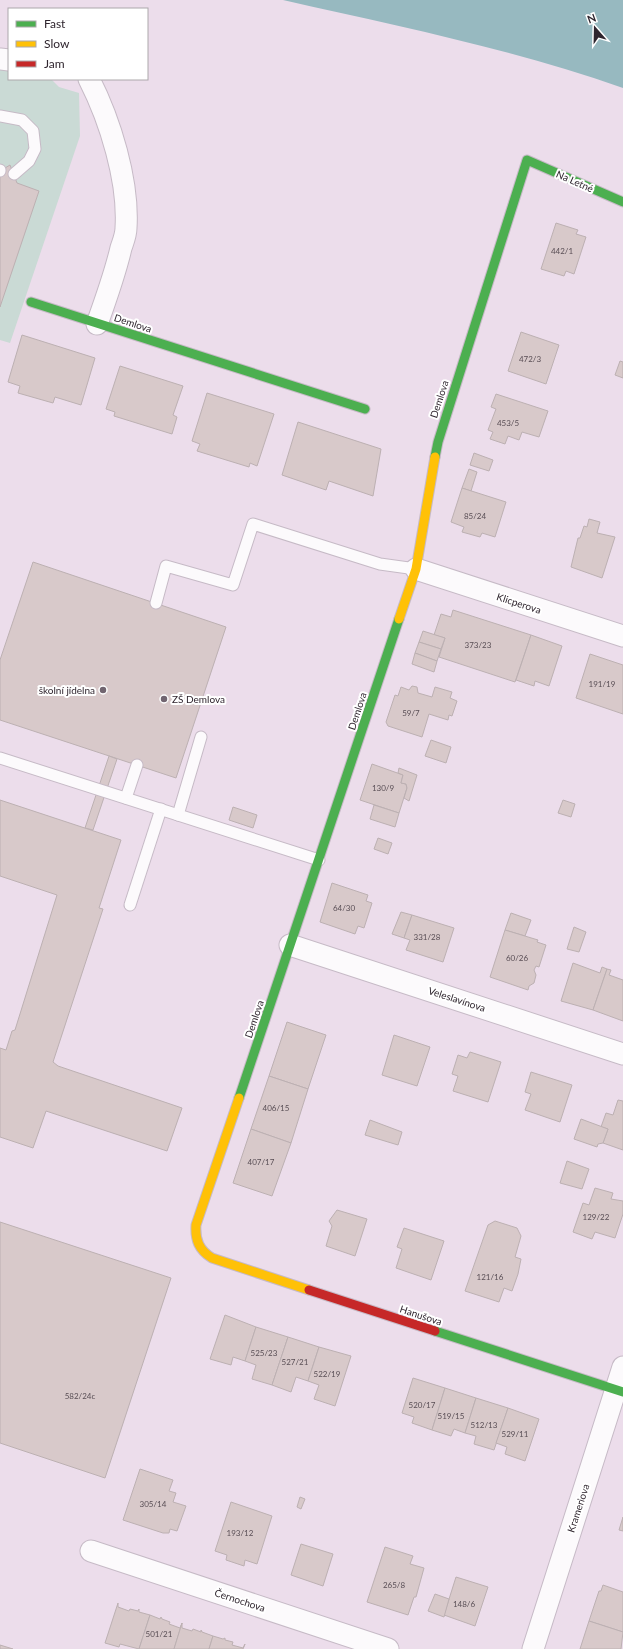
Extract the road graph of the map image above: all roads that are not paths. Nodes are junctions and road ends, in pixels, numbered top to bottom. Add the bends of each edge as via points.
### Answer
1 (90, 80) edge
2 (0, 116) edge
3 (526, 160) joint
4 (14, 174) dead end
5 (623, 202) edge
6 (31, 302) dead end
7 (97, 324) junction
8 (365, 409) dead end
9 (416, 569) junction
10 (156, 603) dead end
11 (623, 636) edge
12 (201, 737) dead end
13 (0, 758) edge
14 (137, 765) dead end
15 (126, 798) junction
16 (161, 810) junction
17 (178, 815) junction
18 (319, 860) junction
19 (130, 905) dead end
20 (290, 945) junction
21 (623, 1054) edge
22 (212, 1258) joint
23 (623, 1367) edge
24 (619, 1391) edge
25 (91, 1551) dead end
26 (388, 1649) edge
27 (533, 1649) edge

1 - 7 street via 107,121 126,188 126,229 118,263
2 - 4 lane via 22,120 33,132 35,149 29,161
3 - 5 street, Na Letné
3 - 9 street, Demlova via 438,442
6 - 7 street, Demlova
7 - 8 street, Demlova
9 - 10 lane via 380,564 253,524 233,585 166,566
9 - 11 street, Klicperova
9 - 18 street, Demlova
12 - 17 lane
13 - 15 lane
14 - 15 lane
15 - 16 lane
16 - 17 lane
16 - 19 lane
17 - 18 lane
18 - 20 street, Demlova
20 - 21 street, Veleslavínova
20 - 22 street, Demlova via 196,1225 195,1234 199,1247
22 - 24 street, Hanušova
23 - 24 street, Krameriova
24 - 27 street, Krameriova
25 - 26 street, Černochova

